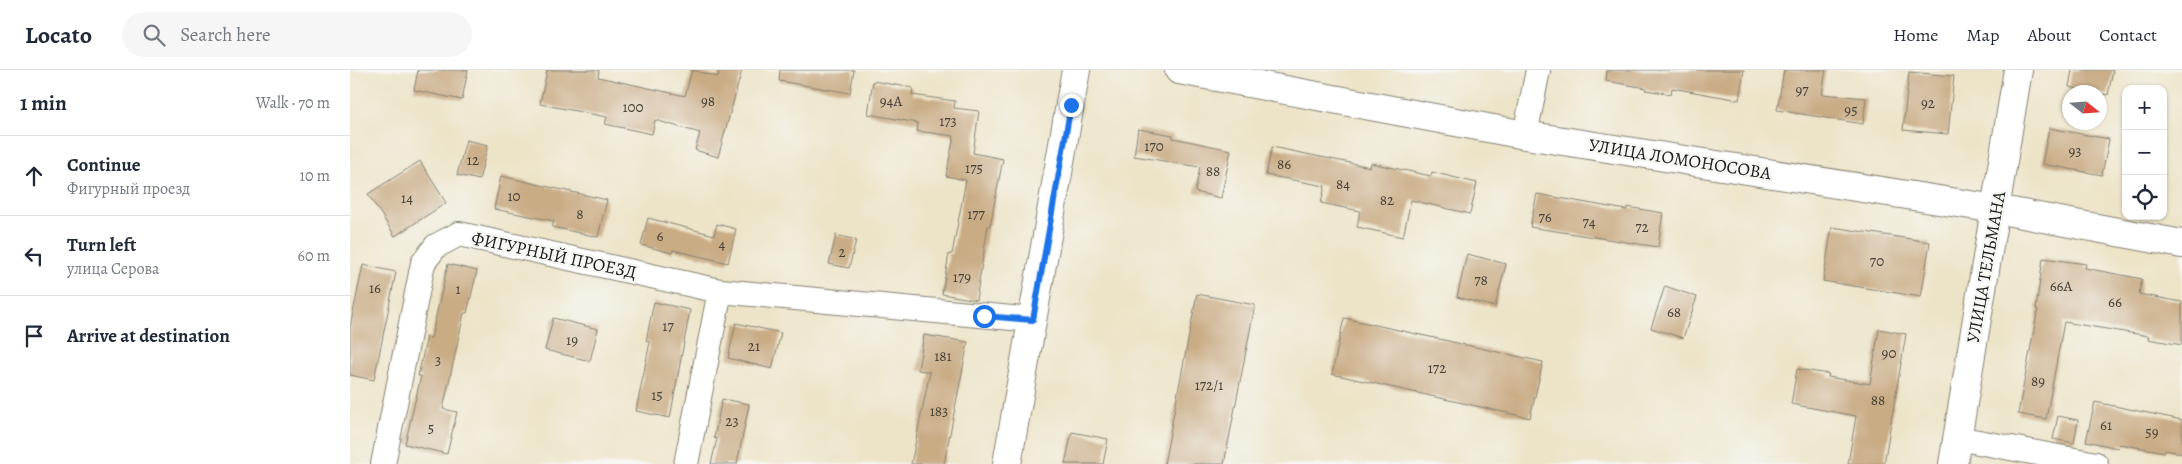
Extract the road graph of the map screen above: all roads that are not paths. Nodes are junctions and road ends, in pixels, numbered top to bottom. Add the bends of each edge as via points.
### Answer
1 (1076, 70) edge
2 (1178, 70) edge
3 (1538, 70) edge
4 (2018, 70) edge
5 (1525, 135) junction
6 (1996, 209) junction
7 (2182, 244) edge
8 (720, 291) junction
9 (1033, 320) junction
10 (1957, 438) junction
11 (383, 464) edge
12 (686, 464) edge
13 (1007, 464) edge
14 (1953, 464) edge
15 (2096, 464) edge

1 - 9 street
2 - 5 street, УЛИЦА ЛОМОНОСОВА
3 - 5 street
4 - 6 street, УЛИЦА ТЕЛЬМАНА
5 - 6 street, УЛИЦА ЛОМОНОСОВА
6 - 7 street, УЛИЦА ЛОМОНОСОВА
6 - 10 street, УЛИЦА ТЕЛЬМАНА
8 - 9 street, ФИГУРНЫЙ ПРОЕЗД
8 - 11 street, ФИГУРНЫЙ ПРОЕЗД via 459,234 436,246 423,263
8 - 12 street
9 - 13 street
10 - 14 street, УЛИЦА ТЕЛЬМАНА
10 - 15 street

